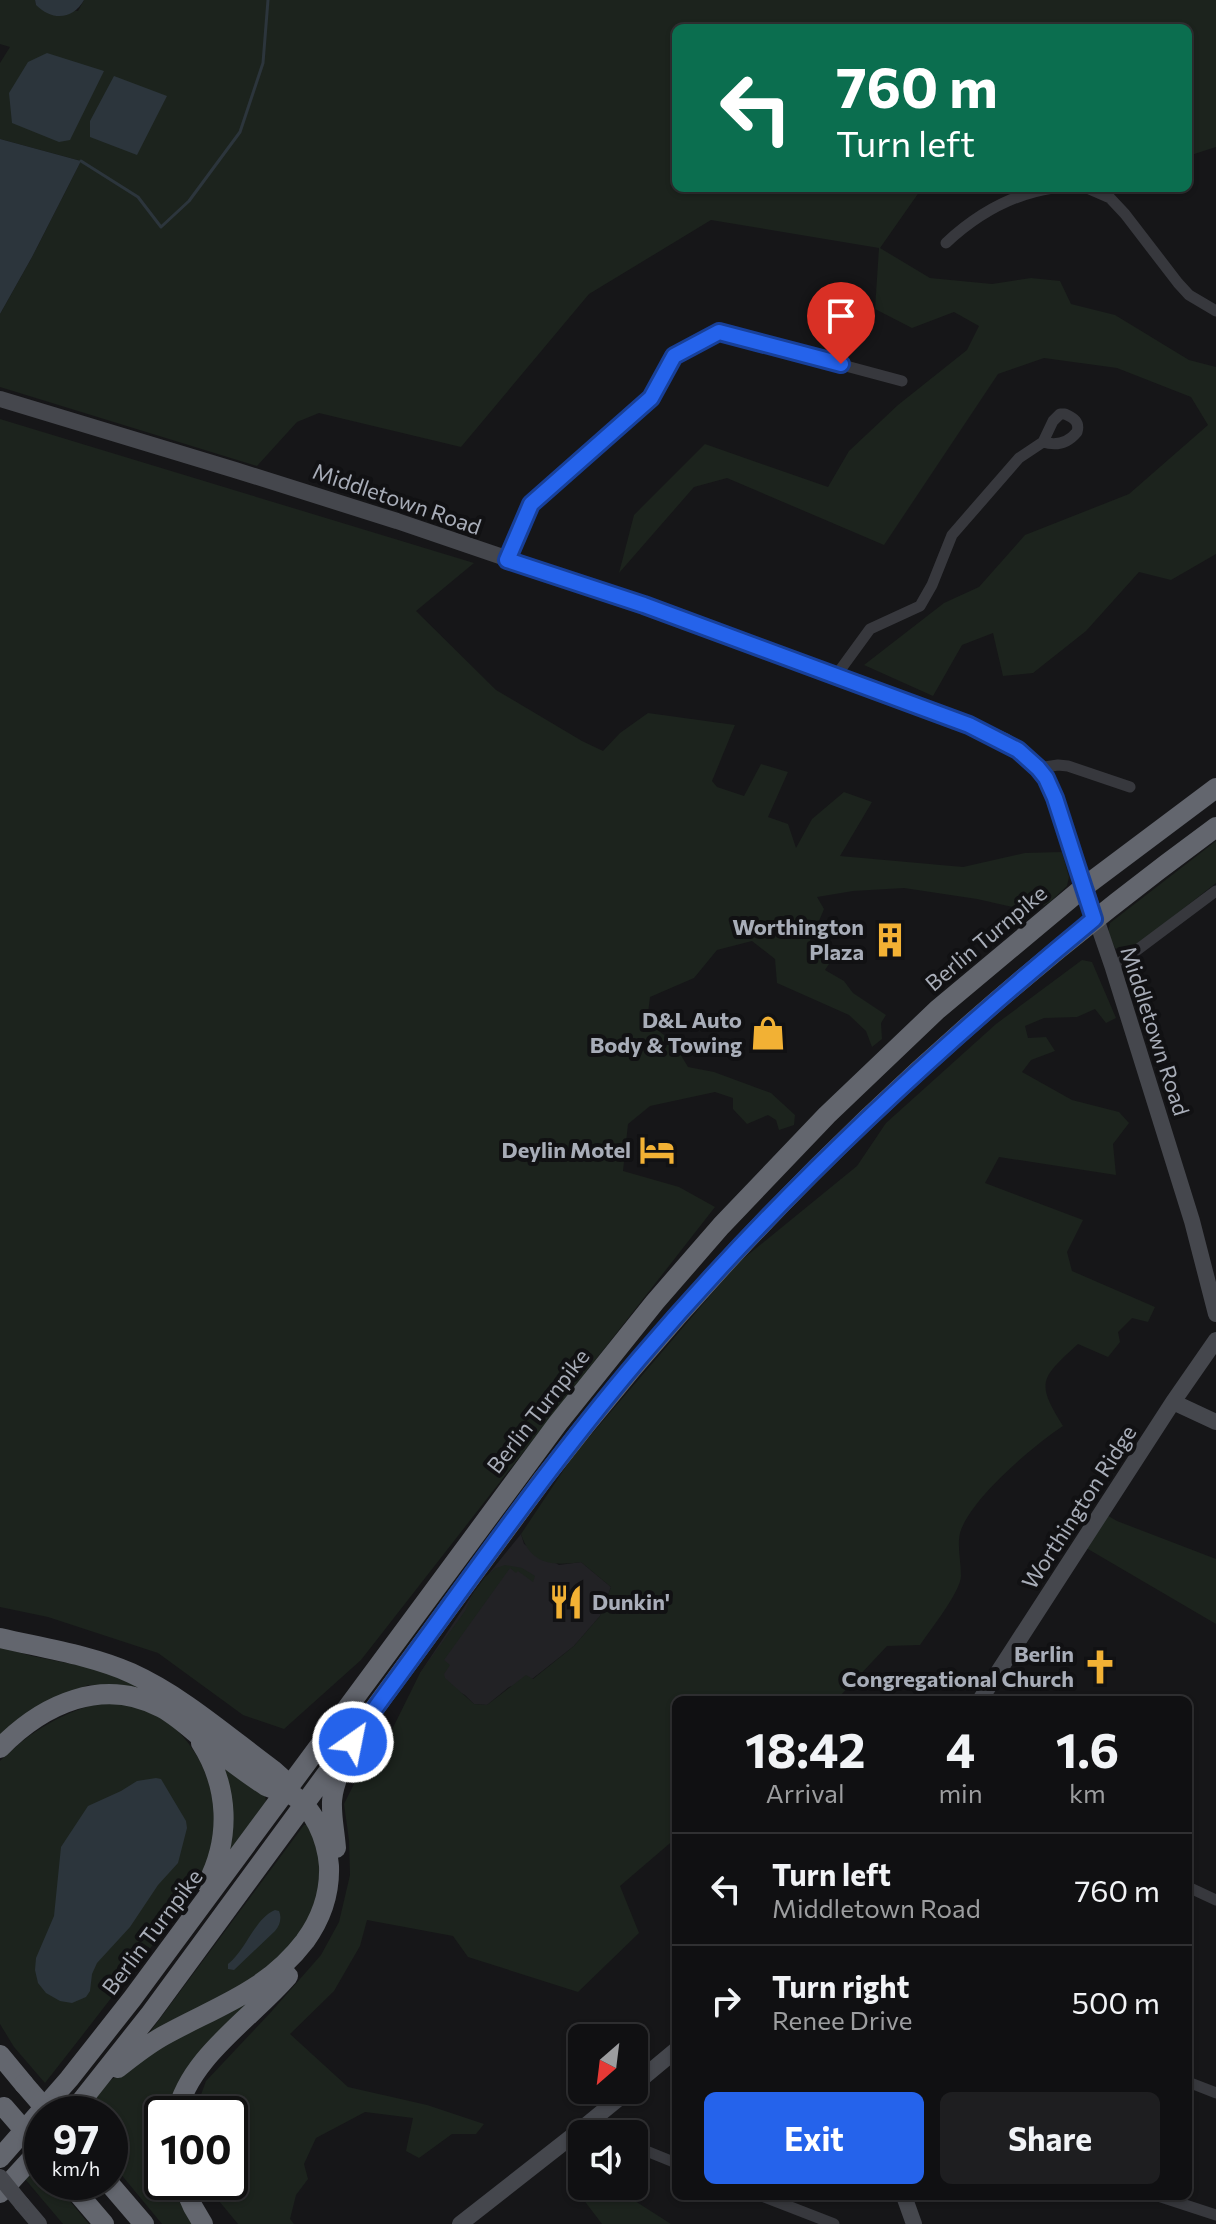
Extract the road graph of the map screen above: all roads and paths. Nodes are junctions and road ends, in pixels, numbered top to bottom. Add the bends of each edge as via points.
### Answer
1 (1040, 192) edge
2 (1096, 192) edge
3 (946, 243) dead end
4 (1216, 311) edge
5 (902, 381) dead end
6 (0, 399) edge
7 (1043, 442) dead end
8 (507, 560) junction
9 (835, 677) junction
10 (1038, 768) junction
11 (1130, 787) dead end
12 (1216, 788) edge
13 (1216, 827) edge
14 (1084, 887) junction
15 (1216, 891) edge
16 (1094, 919) junction
17 (1113, 968) junction
18 (1216, 1314) edge
19 (1216, 1340) edge
20 (1173, 1402) junction
21 (1216, 1422) edge
22 (0, 1638) edge
23 (983, 1696) edge
24 (192, 1730) junction
25 (355, 1736) junction
26 (0, 1748) edge
27 (286, 1791) junction
28 (304, 1805) junction
29 (329, 1867) junction
30 (1192, 1889) edge
31 (1216, 1900) edge
32 (189, 1922) junction
33 (307, 1937) junction
34 (0, 2042) edge
35 (672, 2053) edge
36 (0, 2055) edge
37 (648, 2073) edge
38 (20, 2078) junction
39 (96, 2084) junction
40 (1192, 2084) edge
41 (1216, 2093) edge
42 (35, 2096) edge
43 (86, 2096) edge
44 (183, 2096) edge
45 (612, 2104) edge
46 (2, 2105) edge
47 (592, 2120) edge
48 (24, 2129) edge
49 (568, 2139) edge
50 (648, 2152) edge
51 (0, 2158) edge
52 (672, 2161) edge
53 (24, 2168) edge
54 (0, 2177) edge
55 (0, 2193) edge
56 (83, 2200) edge
57 (123, 2200) edge
58 (190, 2200) edge
59 (772, 2200) edge
60 (905, 2200) edge
61 (1170, 2200) edge
62 (1216, 2215) edge
63 (39, 2224) edge
64 (104, 2224) edge
65 (144, 2224) edge
66 (203, 2224) edge
67 (460, 2224) edge
68 (834, 2224) edge
69 (914, 2224) edge

1 - 3 street via 998,205
2 - 4 street via 1125,214 1189,295
5 - 8 street via 719,332 674,356 651,398 531,504
6 - 8 street, Middletown Road via 316,495
7 - 9 street via 1019,458 952,535 920,606 870,629
8 - 9 street, Middletown Road
9 - 10 street, Middletown Road via 988,733
10 - 11 street via 1068,766
10 - 14 street, Middletown Road via 1055,798
12 - 14 highway, Berlin Turnpike
13 - 16 highway, Berlin Turnpike
14 - 16 street, Middletown Road
14 - 27 highway, Berlin Turnpike via 891,1053 695,1255 526,1465
15 - 17 street
16 - 17 street, Middletown Road
16 - 25 highway, Berlin Turnpike via 884,1103 706,1283 567,1448
17 - 18 street, Middletown Road via 1202,1252
19 - 20 street, Worthington Ridge
20 - 21 street
20 - 23 street, Worthington Ridge
22 - 27 highway via 98,1661 142,1678 273,1770
24 - 26 highway via 145,1700 95,1694 46,1711
24 - 27 highway via 266,1786
24 - 32 highway via 215,1769 224,1828 217,1863
25 - 28 highway, Berlin Turnpike
25 - 29 highway via 332,1793 336,1848
27 - 28 highway
27 - 32 highway, Berlin Turnpike
28 - 29 highway via 321,1834
28 - 39 highway, Berlin Turnpike
29 - 33 highway via 325,1903
30 - 31 street
32 - 51 highway, Berlin Turnpike via 102,2038
33 - 39 highway via 266,1981 154,2041
33 - 44 highway via 287,1977 198,2067
34 - 38 highway
35 - 37 street
36 - 38 highway
38 - 42 highway, bridge
39 - 43 highway, Berlin Turnpike
40 - 41 street
45 - 47 street
46 - 48 highway, bridge
49 - 67 street
50 - 52 street
53 - 55 highway
54 - 63 street, bridge
56 - 64 highway
57 - 65 highway
58 - 66 highway
59 - 68 street
60 - 69 street
61 - 62 street

